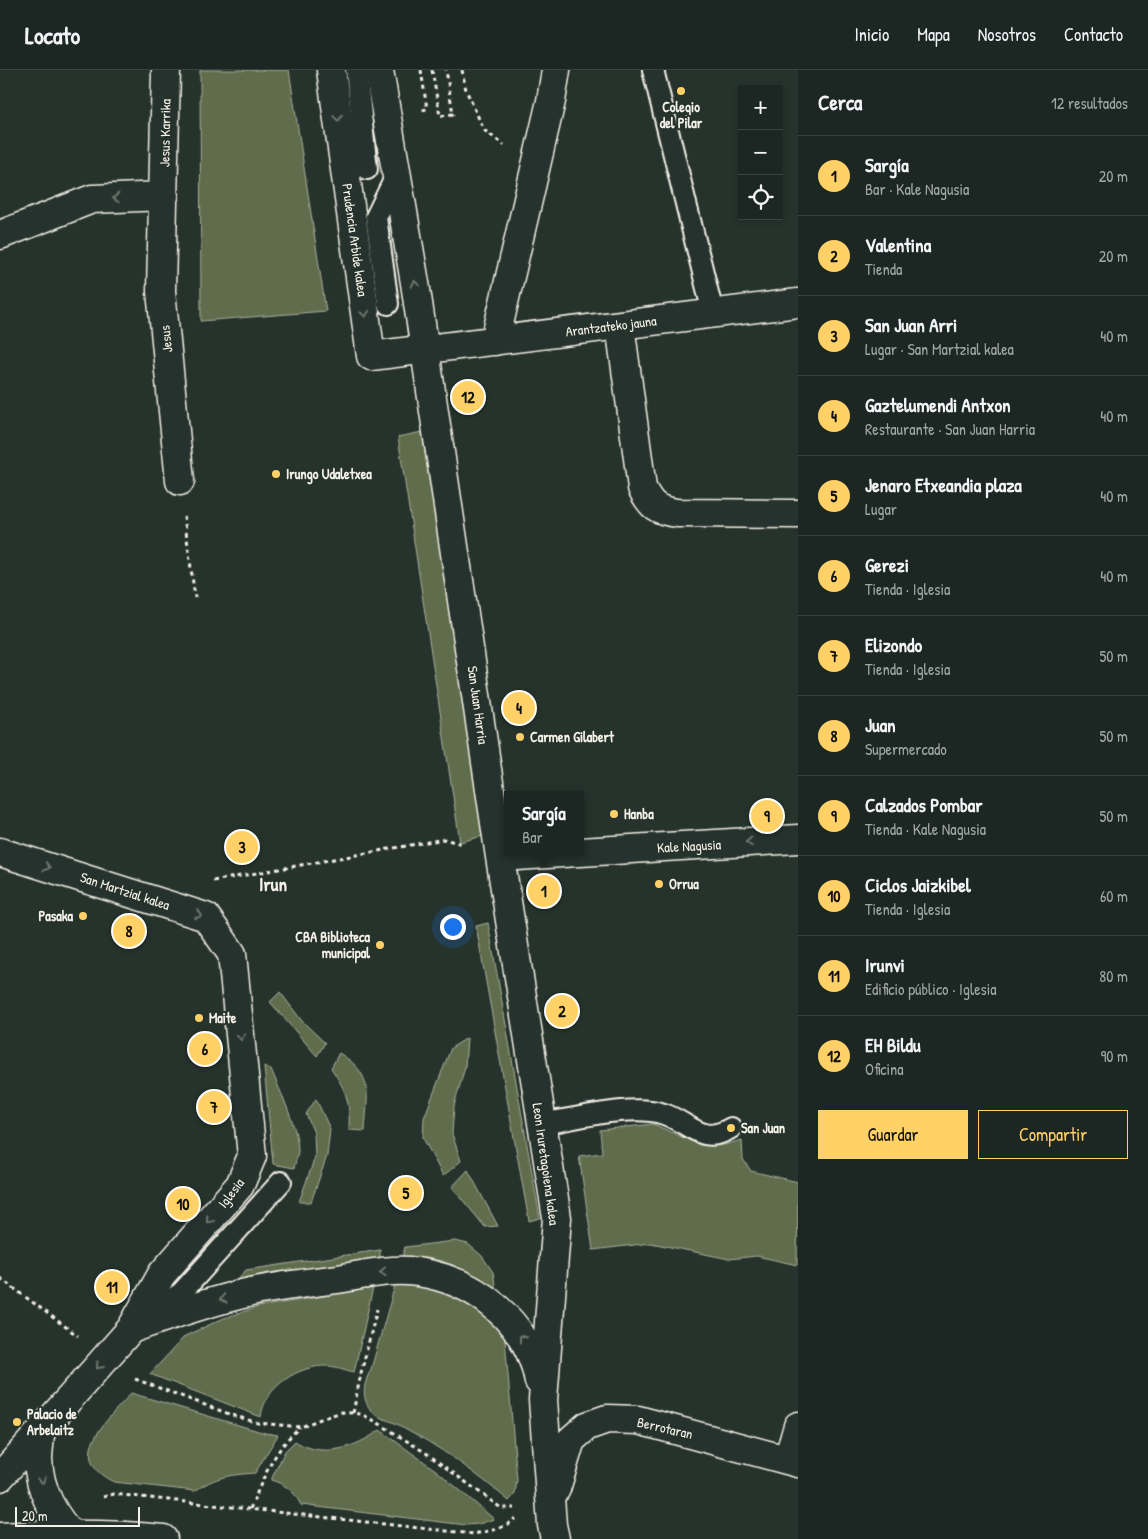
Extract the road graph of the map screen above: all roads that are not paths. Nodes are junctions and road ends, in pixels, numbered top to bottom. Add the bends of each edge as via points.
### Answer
1 (166, 70) edge
2 (331, 70) edge
3 (356, 70) edge
4 (379, 70) edge
5 (556, 70) edge
6 (653, 70) edge
7 (367, 169) dead end
8 (397, 174) junction
9 (164, 196) junction
10 (0, 235) edge
11 (798, 303) edge
12 (388, 304) dead end
13 (713, 313) junction
14 (620, 326) junction
15 (495, 341) junction
16 (425, 349) junction
17 (180, 481) road end
18 (798, 514) edge
19 (798, 839) edge
20 (0, 852) edge
21 (584, 852) edge
22 (516, 856) edge
23 (500, 857) junction
24 (232, 954) joint
25 (541, 1124) junction
26 (731, 1128) dead end
27 (281, 1182) dead end
28 (131, 1329) junction
29 (543, 1400) junction
30 (798, 1426) edge
31 (40, 1432) junction
32 (793, 1461) edge
33 (0, 1477) edge
34 (551, 1503) junction
35 (0, 1537) edge
36 (73, 1537) edge
37 (162, 1539) edge
38 (536, 1539) edge
39 (555, 1539) edge

1 - 9 street, Jesus Karrika
2 -> 16 street, Prudencia Arbide kalea via 371,356
3 - 7 lane
4 - 8 street
5 - 15 street
6 - 13 lane
8 - 12 lane via 376,217
16 -> 8 street
9 -> 10 street via 92,199
9 - 17 street, Jesus via 161,291
11 - 13 street, Arantzateko jauna
13 - 14 street, Arantzateko jauna
14 - 15 street, Arantzateko jauna
14 - 18 street via 642,488 648,502 661,511
15 - 16 street, Arantzateko jauna
16 - 23 street, San Juan Harria
19 -> 21 street, Kale Nagusia
20 -> 24 street, San Martzial kalea via 206,917
22 - 23 street, Kale Nagusia
23 - 25 street, Leon Iruretagoiena kalea
24 -> 28 street, Iglesia via 252,1156 240,1185 162,1274
25 - 26 lane via 641,1110 664,1114 706,1135 721,1134
25 - 29 street, Leon Iruretagoiena kalea via 557,1218
27 - 28 lane via 182,1292
29 -> 28 street via 528,1346 512,1323 469,1287 443,1276 415,1271 386,1271 251,1292 190,1308
28 -> 31 street, Iglesia
29 - 34 street, Leon Iruretagoiena kalea
30 - 32 street
31 - 33 street, Iglesia
31 -> 36 street via 38,1459 42,1485 52,1510
32 - 34 street, Berrotaran via 638,1420 607,1419 587,1426 572,1440
34 - 38 street, Leon Iruretagoiena kalea
34 - 39 street, Leon Iruretagoiena kalea
35 - 36 street
36 - 37 street

